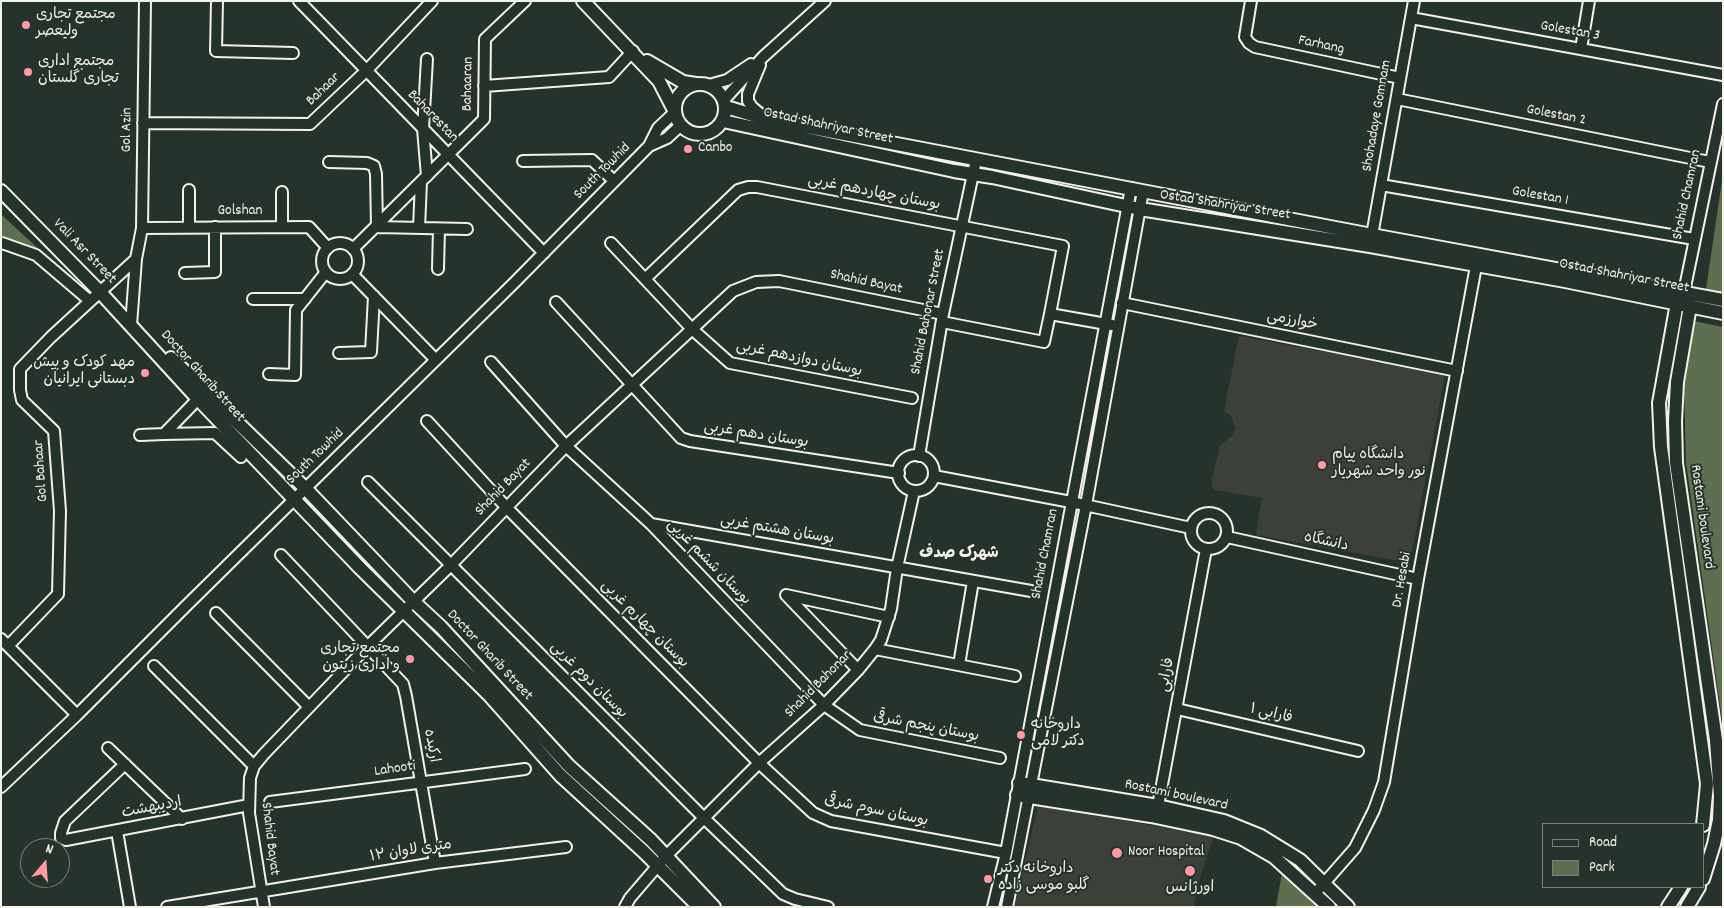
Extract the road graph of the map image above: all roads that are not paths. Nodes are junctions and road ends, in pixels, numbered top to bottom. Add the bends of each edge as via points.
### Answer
1 (145, 1) edge
2 (217, 1) edge
3 (299, 1) edge
4 (432, 1) edge
5 (524, 1) edge
6 (583, 1) edge
7 (825, 1) edge
8 (1251, 1) edge
9 (1414, 1) edge
10 (1589, 1) edge
11 (1411, 18) junction
12 (1581, 49) junction
13 (632, 51) junction
14 (293, 53) dead end
15 (763, 57) junction
16 (427, 59) dead end
17 (367, 70) junction
18 (1723, 75) edge
19 (1400, 78) junction
20 (704, 84) junction
21 (484, 86) junction
22 (1397, 99) junction
23 (725, 103) junction
24 (1723, 104) edge
25 (675, 112) junction
26 (766, 119) junction
27 (723, 121) junction
28 (143, 123) junction
29 (680, 125) junction
30 (424, 129) junction
31 (649, 146) junction
32 (448, 155) junction
33 (958, 156) junction
34 (976, 160) junction
35 (523, 161) dead end
36 (329, 162) dead end
37 (995, 162) junction
38 (1710, 162) junction
39 (950, 170) junction
40 (973, 175) junction
41 (992, 178) junction
42 (424, 179) junction
43 (614, 181) junction
44 (1381, 185) junction
45 (1137, 189) junction
46 (188, 190) dead end
47 (1, 191) edge
48 (282, 192) dead end
49 (1134, 207) junction
50 (961, 226) junction
51 (189, 227) junction
52 (215, 227) junction
53 (282, 227) junction
54 (377, 227) junction
55 (142, 228) junction
56 (419, 228) junction
57 (439, 229) junction
58 (466, 229) dead end
59 (1694, 239) junction
60 (1371, 241) junction
61 (2, 243) edge
62 (610, 243) dead end
63 (328, 248) junction
64 (353, 249) junction
65 (544, 253) junction
66 (136, 259) junction
67 (1476, 266) junction
68 (438, 269) dead end
69 (185, 272) dead end
70 (326, 272) junction
71 (352, 274) junction
72 (645, 279) junction
73 (100, 292) junction
74 (1684, 292) junction
75 (374, 296) junction
76 (252, 299) dead end
77 (305, 299) junction
78 (1723, 300) edge
79 (90, 301) junction
80 (556, 302) dead end
81 (1122, 303) junction
82 (1677, 303) junction
83 (1690, 306) junction
84 (1723, 313) edge
85 (1050, 314) junction
86 (942, 318) junction
87 (1106, 324) junction
88 (131, 325) junction
89 (1118, 326) junction
90 (692, 329) junction
91 (143, 337) junction
92 (1044, 342) joint
93 (339, 353) dead end
94 (436, 360) junction
95 (491, 362) dead end
96 (1457, 371) junction
97 (269, 374) dead end
98 (631, 384) junction
99 (912, 398) dead end
100 (198, 399) junction
101 (427, 421) dead end
102 (164, 434) junction
103 (140, 435) dead end
104 (566, 446) junction
105 (919, 456) junction
106 (241, 457) dead end
107 (899, 473) junction
108 (934, 476) junction
109 (368, 482) dead end
110 (306, 489) junction
111 (914, 491) junction
112 (295, 499) junction
113 (1071, 502) junction
114 (1086, 505) junction
115 (507, 508) junction
116 (651, 524) junction
117 (1191, 528) junction
118 (1227, 537) junction
119 (1206, 549) junction
120 (281, 555) dead end
121 (450, 566) junction
122 (897, 568) junction
123 (1418, 578) junction
124 (973, 581) junction
125 (1031, 591) dead end
126 (409, 606) junction
127 (216, 613) dead end
128 (889, 617) junction
129 (5, 642) edge
130 (367, 647) junction
131 (875, 649) junction
132 (959, 665) junction
133 (154, 666) dead end
134 (858, 670) junction
135 (1015, 676) dead end
136 (824, 705) junction
137 (309, 707) junction
138 (1177, 709) junction
139 (77, 715) junction
140 (108, 748) dead end
141 (1358, 751) dead end
142 (1000, 758) dead end
143 (759, 763) junction
144 (125, 764) junction
145 (254, 766) junction
146 (525, 768) dead end
147 (421, 782) junction
148 (1, 787) edge
149 (1024, 790) junction
150 (1047, 794) junction
151 (270, 802) dead end
152 (249, 806) junction
153 (1158, 806) junction
154 (704, 818) junction
155 (182, 819) junction
156 (1703, 823) edge
157 (117, 831) junction
158 (566, 847) dead end
159 (1006, 853) junction
160 (662, 861) junction
161 (435, 863) junction
162 (1704, 875) edge
163 (1680, 888) edge
164 (1698, 888) edge
165 (1320, 889) junction
166 (261, 892) junction
167 (130, 907) edge
168 (167, 907) edge
169 (264, 907) edge
170 (624, 907) edge
171 (699, 907) edge
172 (714, 907) edge
173 (828, 907) edge
174 (993, 907) edge
175 (1007, 907) edge
176 (1329, 907) edge
177 (1348, 907) edge
178 (1668, 907) edge
179 (1687, 907) edge

1 - 28 street, Gol Azin
2 - 14 street via 216,51
3 - 17 street, Baharestan
4 - 17 street, Bahaar
5 - 21 street, Bahaaran via 485,39
6 - 13 main road
7 - 15 street
8 - 19 street, Farhang via 1246,31 1249,43 1263,50
9 - 11 street, Shohadaye Gomnam
10 - 12 street
11 - 12 street, Golestan 3
11 - 19 street, Shohadaye Gomnam
12 - 18 street, Golestan 3
13 - 20 main road via 683,82
13 - 21 street via 609,77
13 - 25 main road via 659,81
15 - 20 street via 727,80
15 - 23 street
15 - 26 street via 748,101
16 - 30 street
17 - 28 street, Bahaar via 310,124
17 - 30 street, Baharestan
19 - 22 street, Shohadaye Gomnam
20 - 23 main road via 720,94
20 - 25 main road via 684,89 678,96
21 - 32 street, Bahaaran via 484,118
22 - 38 street, Golestan 2
22 - 44 street, Shohadaye Gomnam
23 - 26 main road, Ostad Shahriyar Street
23 - 27 main road
24 - 38 street, Shahid Chamran
25 - 29 main road
25 - 31 street, South Towhid via 658,128
26 - 33 main road, Ostad Shahriyar Street
27 - 29 main road via 718,128 703,134 687,131
27 - 39 main road, Ostad Shahriyar Street
28 - 55 street, Gol Azin
29 - 31 street, South Towhid via 667,138
30 - 32 street, Baharestan
30 - 42 street
31 - 43 street, South Towhid
32 - 42 street, Bahaaran
32 - 65 street, Baharestan
33 - 34 main road, Ostad Shahriyar Street
33 - 39 main road via 964,159 965,165
34 - 37 main road, Ostad Shahriyar Street
34 - 40 street, Shahid Bahonar Street
35 - 43 street via 592,160
36 - 54 street via 374,166
37 - 41 main road via 986,165 986,171
37 - 45 main road, Ostad Shahriyar Street
38 - 59 street, Shahid Chamran
39 - 40 main road, Ostad Shahriyar Street
40 - 41 main road, Ostad Shahriyar Street
40 - 50 street, Shahid Bahonar Street
41 - 49 main road, Ostad Shahriyar Street
42 - 54 street, Bahaaran
42 - 56 street
43 - 65 street, South Towhid
44 - 59 street, Golestan 1
44 - 60 street, Shohadaye Gomnam
45 - 49 street
45 - 60 main road, Ostad Shahriyar Street
46 - 51 street
47 - 73 main road, Vali Asr Street
48 - 53 street
49 - 60 main road, Ostad Shahriyar Street
49 - 81 street, Shahid Chamran
49 - 87 street, Shahid Chamran
50 - 72 street, بوستان چهاردهم غربی via 748,187 738,190
50 - 85 street, بوستان چهاردهم غربی via 1063,246
50 - 86 street, Shahid Bahonar Street
51 - 52 street, Golshan
51 - 55 street, Golshan
52 - 53 street, Golshan
52 - 69 street via 216,272
53 - 63 street, Golshan via 309,227
54 - 56 street
54 - 64 street, Bahaaran
55 - 66 street, Gol Azin
56 - 57 street
57 - 58 street
57 - 68 street
59 - 74 street, Shahid Chamran
60 - 67 main road, Ostad Shahriyar Street
60 - 74 main road, Ostad Shahriyar Street
61 - 79 street via 36,255
62 - 72 street, بوستان دوازدهم غربی
63 - 64 street via 341,243
63 - 70 street via 322,260
64 - 71 street via 358,263
65 - 94 street, South Towhid
66 - 73 street
66 - 88 street, Gol Azin
67 - 82 main road, Ostad Shahriyar Street
67 - 96 street, Dr. Hesabi
70 - 71 street via 342,279
70 - 77 street
71 - 75 street
72 - 90 street, بوستان دوازدهم غربی
73 - 79 street, Gol Bahaar
73 - 88 main road, Vali Asr Street
74 - 78 main road, Ostad Shahriyar Street
74 - 82 main road
74 - 83 main road
75 - 93 street via 371,352
75 - 94 street
76 - 77 street
77 - 97 street via 296,310 295,375
79 - 129 street, Gol Bahaar via 20,369 22,400 54,431 60,511 58,594
80 - 98 street, بوستان دهم غربی
81 - 89 street, Shahid Chamran
81 - 96 street, خوارزمی
82 - 83 main road, Ostad Shahriyar Street
82 - 156 main road, Rostami boulevard via 1659,403 1661,446 1707,784
83 - 84 main road, Ostad Shahriyar Street
83 - 162 main road, Rostami boulevard via 1676,382 1676,463 1716,740 1720,796 1719,820
85 - 87 street
85 - 92 street, بوستان چهاردهم غربی
86 - 90 street, Shahid Bayat via 770,280 733,291
86 - 92 street, Shahid Bayat
86 - 105 street, Shahid Bahonar Street
87 - 89 street
87 - 113 street, Shahid Chamran
88 - 91 main road, Vali Asr Street
89 - 114 street, Shahid Chamran
90 - 98 street, Shahid Bayat
90 - 99 street, بوستان دوازدهم غربی via 734,365
91 - 100 main road, Doctor Gharib Street
91 - 110 main road, Doctor Gharib Street via 166,353
94 - 110 street, South Towhid
95 - 104 street, بوستان ششم غربی
96 - 123 street, Dr. Hesabi
98 - 104 street, Shahid Bayat
98 - 107 street, بوستان دهم غربی via 686,440
100 - 102 street
100 - 112 main road, Doctor Gharib Street
101 - 115 street, بوستان چهارم غربی
102 - 103 street
102 - 106 street via 215,433
104 - 115 street, Shahid Bayat
104 - 116 street, بوستان ششم غربی
105 - 107 street via 903,462
105 - 108 street via 932,466
107 - 111 street via 904,486
108 - 111 street via 929,486
108 - 113 street
109 - 121 street, بوستان دوم غربی
110 - 112 street, South Towhid
110 - 126 main road, Doctor Gharib Street
111 - 122 street, Shahid Bahonar
112 - 126 main road, Doctor Gharib Street via 354,561
112 - 139 street, South Towhid
113 - 114 street
113 - 149 street, Shahid Chamran
114 - 117 street
114 - 149 street, Shahid Chamran
115 - 121 street, Shahid Bayat
115 - 143 street, بوستان چهارم غربی
116 - 122 street, بوستان هشتم غربی
116 - 136 street, بوستان ششم غربی
117 - 118 street via 1197,517 1214,513 1220,515 1227,525
117 - 119 street via 1196,544
118 - 119 street via 1221,545
118 - 123 street, دانشگاه
119 - 138 street, فارابی
120 - 130 street, ارکیده
121 - 126 street, Shahid Bayat
121 - 154 street, بوستان دوم غربی
122 - 124 street, بوستان هشتم غربی
122 - 128 street, Shahid Bahonar
123 - 165 street, Dr. Hesabi via 1384,782 1355,848
124 - 125 street, بوستان هشتم غربی
124 - 132 street
126 - 130 street, Shahid Bayat
126 - 160 main road, Doctor Gharib Street via 560,775
127 - 137 street
128 - 131 street, Shahid Bahonar
128 - 134 street via 786,595
129 - 139 street
130 - 137 street, Shahid Bayat
130 - 147 street, ارکیده via 403,684
131 - 132 street
131 - 134 street, Shahid Bahonar
132 - 135 street
133 - 145 street
134 - 136 street, Shahid Bahonar
136 - 142 street, بوستان پنجم شرقی via 860,730
136 - 143 street, Shahid Bahonar
137 - 145 street, Shahid Bayat
138 - 141 street, فارابی ۱
138 - 153 street, فارابی
139 - 148 street, South Towhid
140 - 144 street
143 - 154 street, Shahid Bahonar
143 - 159 street, بوستان سوم شرقی via 823,818
144 - 155 street
144 - 157 street, اردیبهشت via 65,821 60,833 66,840
145 - 152 street, Shahid Bayat
146 - 147 street, Lahooti
147 - 151 street, Lahooti
147 - 161 street, ارکیده
149 - 150 main road, Rostami boulevard
149 - 159 street, Shahid Chamran
149 - 175 street, Shahid Chamran
150 - 153 main road, Rostami boulevard
150 - 165 main road, Rostami boulevard via 1242,838
152 - 155 street, اردیبهشت
152 - 166 street, Shahid Bayat
153 - 165 main road, Rostami boulevard via 1224,821 1261,836 1300,860
154 - 160 street, Shahid Bahonar
154 - 173 street, بوستان دوم غربی via 783,894
155 - 157 street, اردیبهشت
157 - 167 street
158 - 161 street, ۱۲ متری لاوان
159 - 174 street, Shahid Chamran
160 - 170 street, Shahid Bahonar
160 - 171 main road, Doctor Gharib Street
160 - 172 main road, Doctor Gharib Street
161 - 166 street, ۱۲ متری لاوان
163 - 178 main road
164 - 179 main road
165 - 176 main road, Rostami boulevard
165 - 177 main road, Rostami boulevard
166 - 168 street, ۱۲ متری لاوان
166 - 169 street, Shahid Bayat

